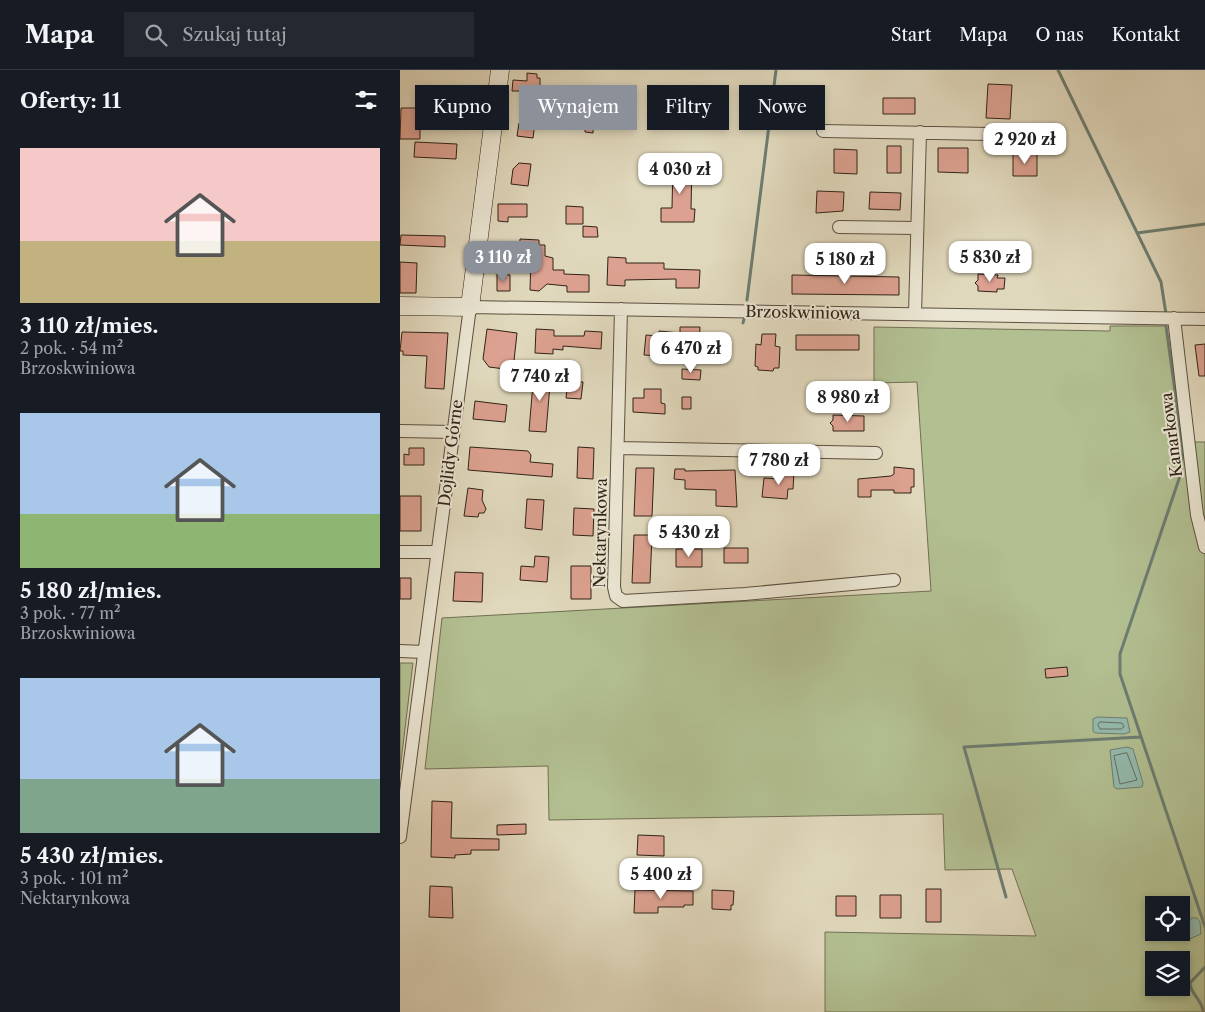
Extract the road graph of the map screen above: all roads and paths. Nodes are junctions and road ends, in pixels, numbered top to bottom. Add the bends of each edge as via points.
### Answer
1 (500, 70) edge
2 (824, 130) dead end
3 (920, 132) junction
4 (1042, 135) dead end
5 (839, 226) dead end
6 (917, 228) junction
7 (400, 306) edge
8 (470, 307) junction
9 (622, 309) junction
10 (915, 314) junction
11 (1174, 318) junction
12 (1205, 319) edge
13 (400, 431) edge
14 (453, 432) junction
15 (618, 448) junction
16 (876, 453) dead end
17 (1205, 547) edge
18 (400, 552) edge
19 (437, 552) junction
20 (894, 580) dead end
21 (400, 652) edge
22 (424, 652) junction
23 (400, 837) edge

1 - 8 street, Dojlidy Górne
2 - 3 street
3 - 4 street
3 - 6 street
5 - 6 street
6 - 10 street
7 - 8 street, Brzoskwiniowa
8 - 9 street, Brzoskwiniowa
8 - 14 street, Dojlidy Górne
9 - 10 street, Brzoskwiniowa
9 - 15 street, Nektarynkowa
10 - 11 street, Brzoskwiniowa
11 - 12 street, Brzoskwiniowa
11 - 17 street, Kanarkowa via 1197,515
13 - 14 street
14 - 19 street, Dojlidy Górne
15 - 16 street
15 - 20 street, Nektarynkowa via 614,588 616,596 623,601
18 - 19 street
19 - 22 street, Dojlidy Górne
21 - 22 street
22 - 23 street, Dojlidy Górne

